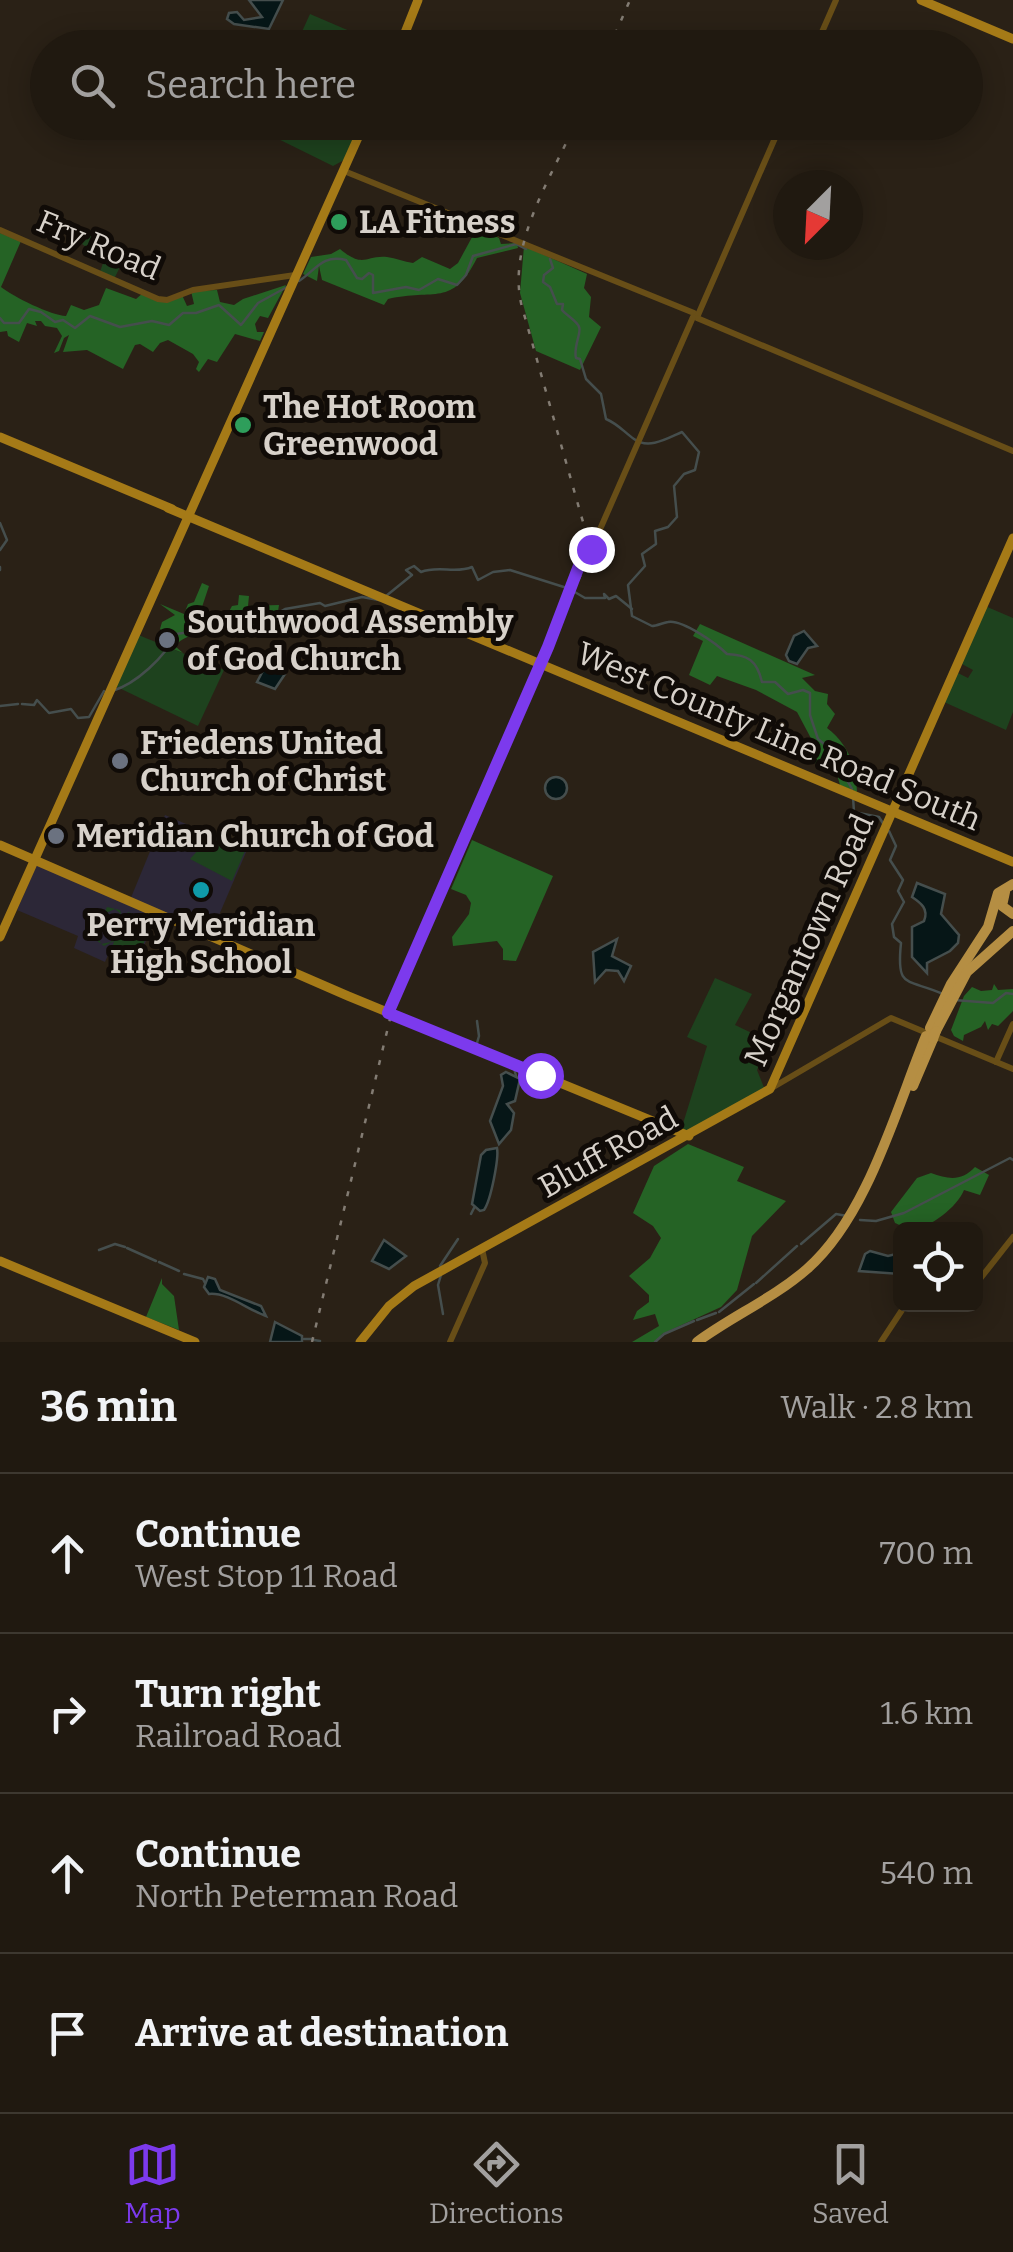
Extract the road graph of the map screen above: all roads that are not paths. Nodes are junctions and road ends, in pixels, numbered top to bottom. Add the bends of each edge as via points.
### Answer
1 (418, 0) edge
2 (836, 0) edge
3 (921, 0) edge
4 (406, 30) edge
5 (822, 30) edge
6 (1013, 38) edge
7 (357, 140) edge
8 (774, 140) edge
9 (344, 170) junction
10 (0, 230) edge
11 (297, 275) junction
12 (696, 316) junction
13 (0, 437) edge
14 (1013, 452) edge
15 (187, 517) junction
16 (1013, 538) edge
17 (541, 664) junction
18 (893, 811) junction
19 (0, 845) edge
20 (35, 860) junction
21 (1013, 864) edge
22 (1013, 885) edge
23 (1013, 914) edge
24 (1013, 923) edge
25 (1013, 934) edge
26 (0, 937) edge
27 (951, 988) junction
28 (388, 1013) junction
29 (1013, 1024) edge
30 (931, 1034) junction
31 (996, 1062) junction
32 (1013, 1069) edge
33 (770, 1089) junction
34 (684, 1136) junction
35 (1013, 1237) edge
36 (482, 1249) junction
37 (0, 1261) edge
38 (983, 1275) edge
39 (901, 1312) edge
40 (195, 1342) edge
41 (360, 1342) edge
42 (450, 1342) edge
43 (697, 1342) edge
44 (706, 1342) edge
45 (880, 1342) edge

1 - 4 main road
2 - 5 street
3 - 6 main road
7 - 9 main road
8 - 12 street
9 - 11 main road
9 - 12 street
10 - 11 street, Fry Road via 158,299
11 - 15 main road
12 - 14 street
12 - 17 street via 582,558
13 - 15 main road, West County Line Road South
15 - 17 main road, West County Line Road South
15 - 20 main road
16 - 18 main road, Morgantown Road
17 - 18 main road, West County Line Road South
17 - 28 street
18 - 21 main road, West County Line Road South
18 - 33 main road, Morgantown Road
19 - 20 main road
20 - 26 main road
20 - 28 main road
22 - 23 highway via 1001,903
22 - 27 highway via 998,893 988,927
24 - 27 highway via 978,951
25 - 27 highway
27 - 30 highway
28 - 34 main road
29 - 31 street
30 - 43 highway via 838,1236 792,1282
30 - 44 highway via 846,1235 800,1282
31 - 32 street
31 - 33 street, Bluff Road via 891,1018
33 - 34 main road, Bluff Road
34 - 36 main road, Bluff Road
35 - 38 street
36 - 41 main road, Bluff Road via 406,1292
36 - 42 street via 486,1263
37 - 40 main road
39 - 45 street

